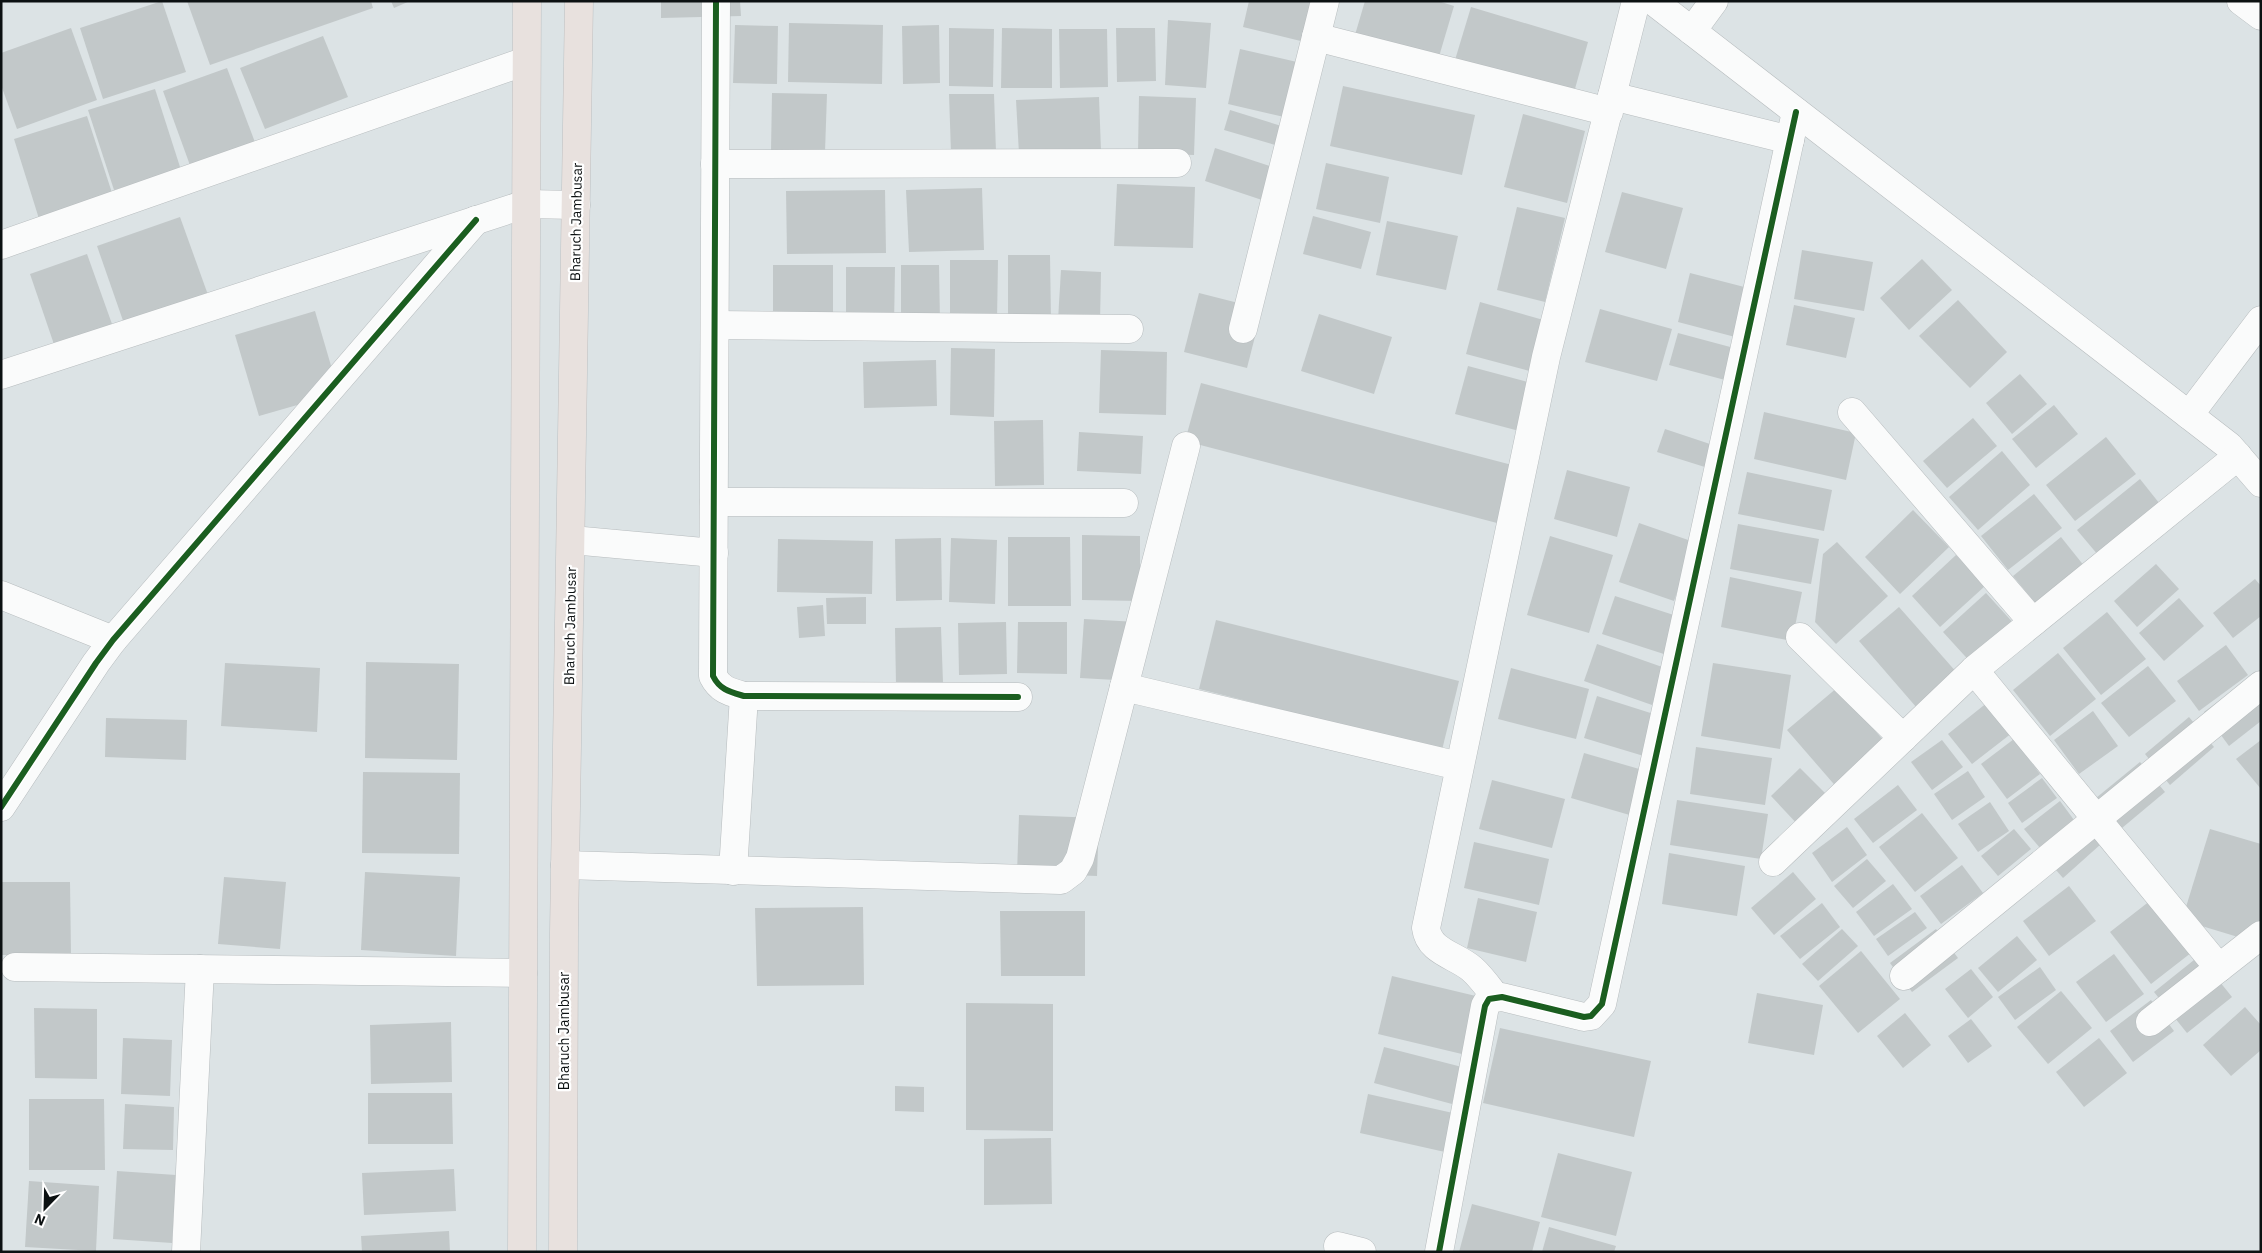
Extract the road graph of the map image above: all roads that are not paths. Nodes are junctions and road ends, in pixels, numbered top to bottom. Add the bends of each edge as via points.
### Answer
1 (526, 1) edge
2 (579, 1) edge
3 (716, 1) edge
4 (1325, 1) edge
5 (1636, 1) edge
6 (1653, 1) edge
7 (1714, 1) edge
8 (2241, 1) edge
9 (2261, 16) edge
10 (1692, 31) junction
11 (1316, 37) junction
12 (526, 61) junction
13 (1610, 104) junction
14 (1796, 112) junction
15 (1790, 140) junction
16 (1177, 163) dead end
17 (715, 164) junction
18 (526, 204) junction
19 (576, 206) junction
20 (476, 220) junction
21 (1, 245) edge
22 (2261, 320) edge
23 (715, 325) junction
24 (1129, 329) dead end
25 (1243, 329) dead end
26 (1, 375) edge
27 (1852, 412) dead end
28 (2189, 415) junction
29 (1186, 446) dead end
30 (2238, 456) junction
31 (2261, 483) edge
32 (714, 502) junction
33 (1124, 503) dead end
34 (572, 540) junction
35 (714, 553) junction
36 (1, 595) edge
37 (2033, 622) junction
38 (1800, 637) dead end
39 (113, 640) junction
40 (1974, 670) junction
41 (2261, 685) edge
42 (1124, 687) junction
43 (744, 696) junction
44 (1018, 697) dead end
45 (1903, 738) junction
46 (1460, 766) junction
47 (1, 808) edge
48 (2096, 820) junction
49 (1773, 862) dead end
50 (565, 865) junction
51 (733, 871) junction
52 (2261, 935) edge
53 (15, 967) dead end
54 (2219, 968) junction
55 (200, 969) junction
56 (523, 973) junction
57 (1904, 976) dead end
58 (1495, 996) junction
59 (2150, 1022) dead end
60 (186, 1252) edge
61 (522, 1252) edge
62 (563, 1252) edge
63 (1439, 1252) edge

1 - 12 main road
2 - 19 main road, Bharuch Jambusar
3 - 17 street
4 - 11 street
5 - 13 street
6 - 10 street
7 - 10 street
8 - 9 street
10 - 14 street
11 - 13 street
11 - 25 street
12 - 18 main road
12 - 21 street
13 - 15 street
13 - 46 street via 1546,357
14 - 15 street
14 - 28 street
15 - 58 street via 1602,1004 1591,1016 1584,1017
16 - 17 street
17 - 23 street
18 - 19 street
18 - 20 street
18 - 56 main road
19 - 34 main road, Bharuch Jambusar
20 - 26 street
20 - 39 street
22 - 28 street
23 - 24 street
23 - 32 street
27 - 37 street
28 - 30 street
29 - 42 street
30 - 31 street
30 - 37 street
32 - 33 street
32 - 35 street
34 - 35 street
34 - 50 main road, Bharuch Jambusar
35 - 43 street via 713,676 718,685
36 - 39 street
37 - 40 street
38 - 45 street
39 - 47 street
40 - 45 street
40 - 48 street
41 - 48 street
42 - 46 street
42 - 51 street via 1080,858 1073,871 1061,880
43 - 44 street
43 - 51 street
45 - 49 street
46 - 58 street via 1427,935 1440,950 1474,970
48 - 54 street
48 - 57 street
50 - 51 street
50 - 62 main road, Bharuch Jambusar
52 - 54 street
53 - 55 street
54 - 59 street
55 - 56 street
55 - 60 street
56 - 61 main road
58 - 63 street via 1485,1006

